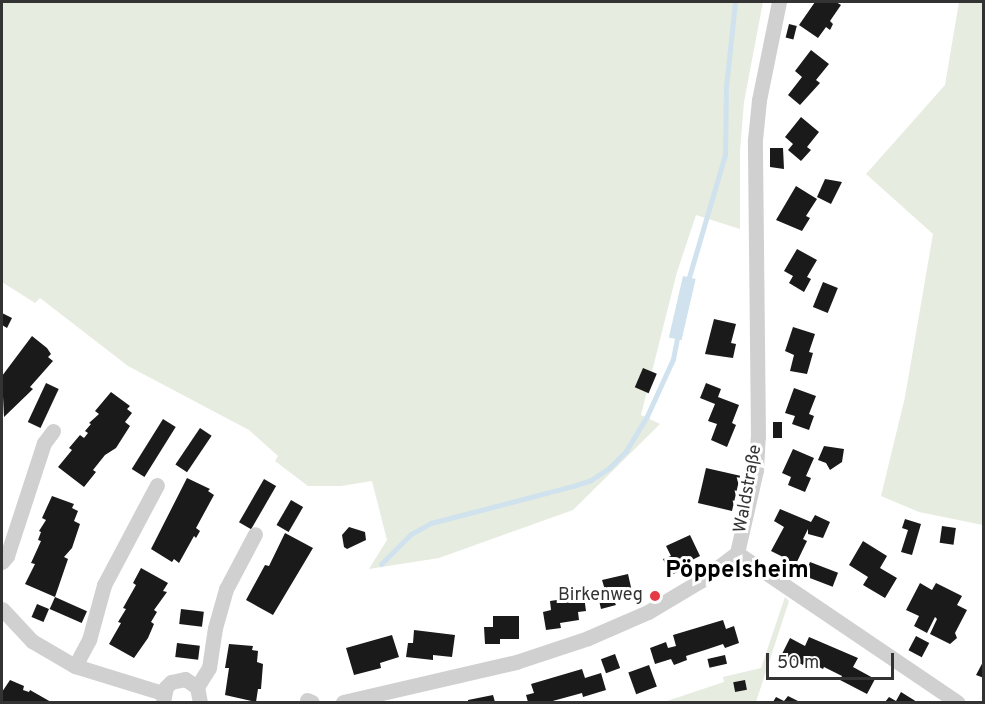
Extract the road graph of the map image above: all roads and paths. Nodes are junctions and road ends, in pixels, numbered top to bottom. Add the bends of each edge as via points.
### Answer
1 (779, 2) edge
2 (53, 431) dead end
3 (157, 485) dead end
4 (255, 534) dead end
5 (737, 553) junction
6 (2, 562) edge
7 (2, 609) edge
8 (75, 666) junction
9 (197, 687) junction
10 (163, 698) edge
11 (200, 702) edge
12 (342, 702) edge
13 (957, 702) edge

1 - 5 street, Waldstraße via 760,89 755,140 758,437 756,470
2 - 6 street via 44,443 8,556
3 - 8 street via 104,585 89,640
4 - 9 street via 226,589 209,669
5 - 12 street, Waldstraße via 648,612 588,638 516,662
5 - 13 street
7 - 8 street via 32,641
8 - 10 street
9 - 10 street via 191,682 171,682
9 - 11 street

